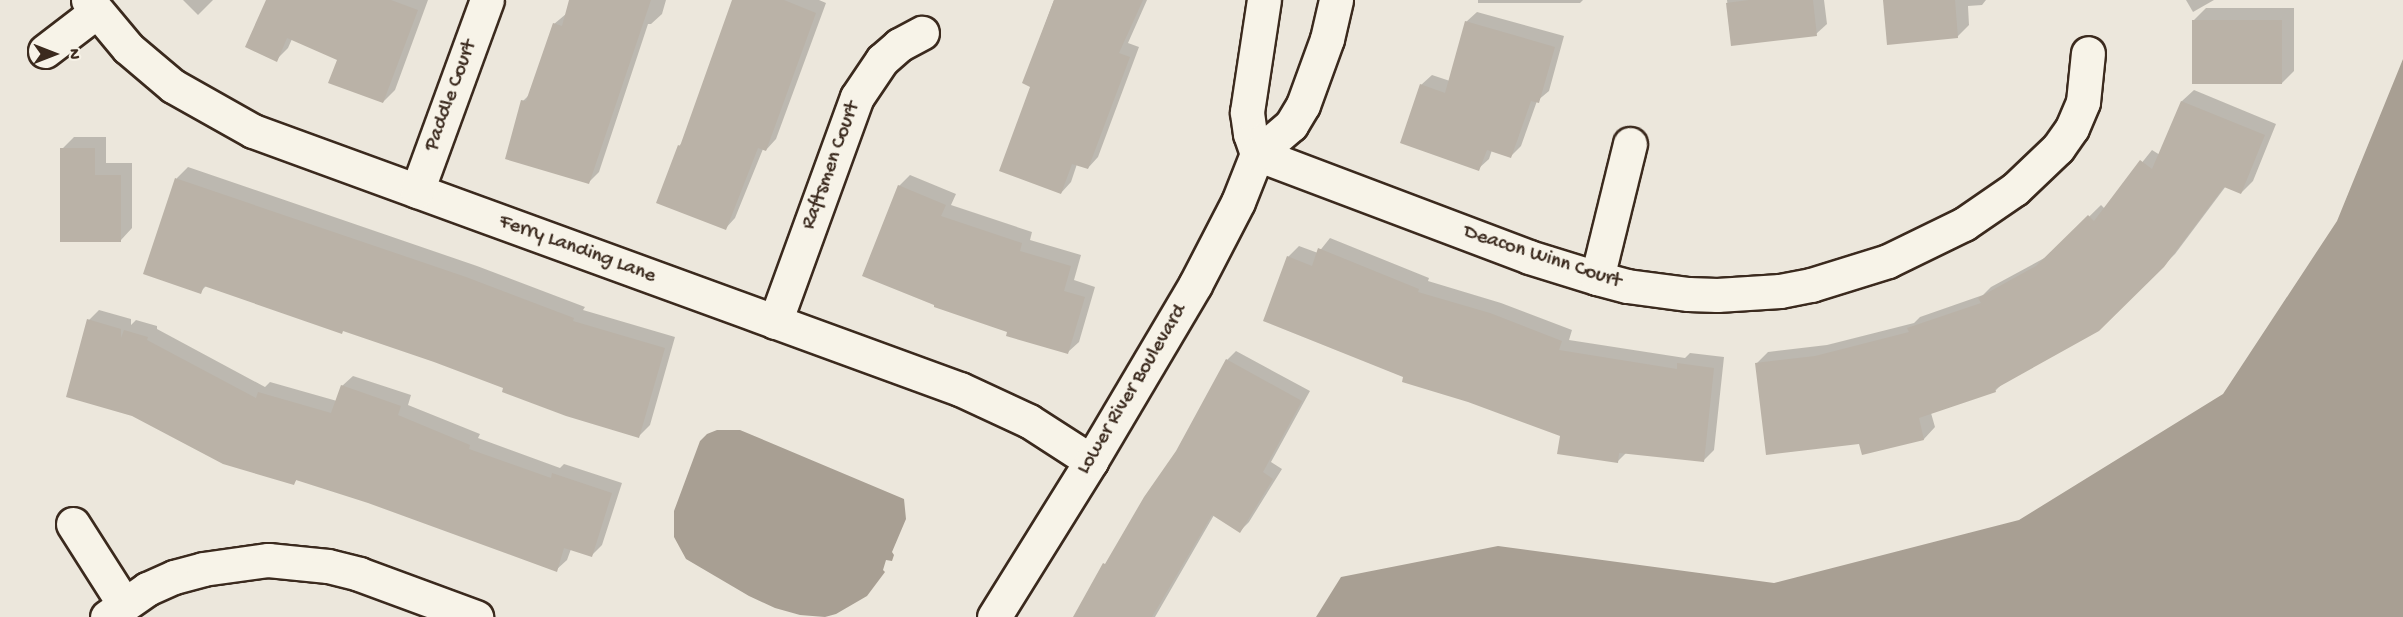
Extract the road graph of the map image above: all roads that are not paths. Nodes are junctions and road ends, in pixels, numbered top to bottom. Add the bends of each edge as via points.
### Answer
1 (487, 0) edge
2 (1264, 0) edge
3 (1336, 0) edge
4 (92, 6) edge
5 (922, 33) dead end
6 (45, 51) dead end
7 (2088, 52) dead end
8 (1630, 144) dead end
9 (1257, 154) junction
10 (417, 191) junction
11 (1597, 278) junction
12 (775, 322) junction
13 (1091, 461) junction
14 (73, 524) dead end
15 (116, 610) edge
16 (476, 617) edge
17 (994, 617) edge

1 - 10 street, Paddle Court
2 - 9 street via 1247,112
3 - 9 street, Lower River Boulevard via 1327,39 1303,105 1291,125
4 - 6 street
4 - 10 street, Ferry Landing Lane via 148,66 225,118
5 - 12 street, Raftsmen Court via 882,60 857,97
7 - 11 street, Deacon Winn Court via 2083,102 2058,148 1991,207 1917,248 1839,278 1750,294 1668,292
8 - 11 street
9 - 11 street, Deacon Winn Court via 1529,257
9 - 13 street, Lower River Boulevard via 1219,242
10 - 12 street, Ferry Landing Lane
12 - 13 street, Ferry Landing Lane via 995,404 1046,430
13 - 17 street, Lower River Boulevard
14 - 15 street
15 - 16 street via 147,589 203,569 268,560 298,561 359,574

